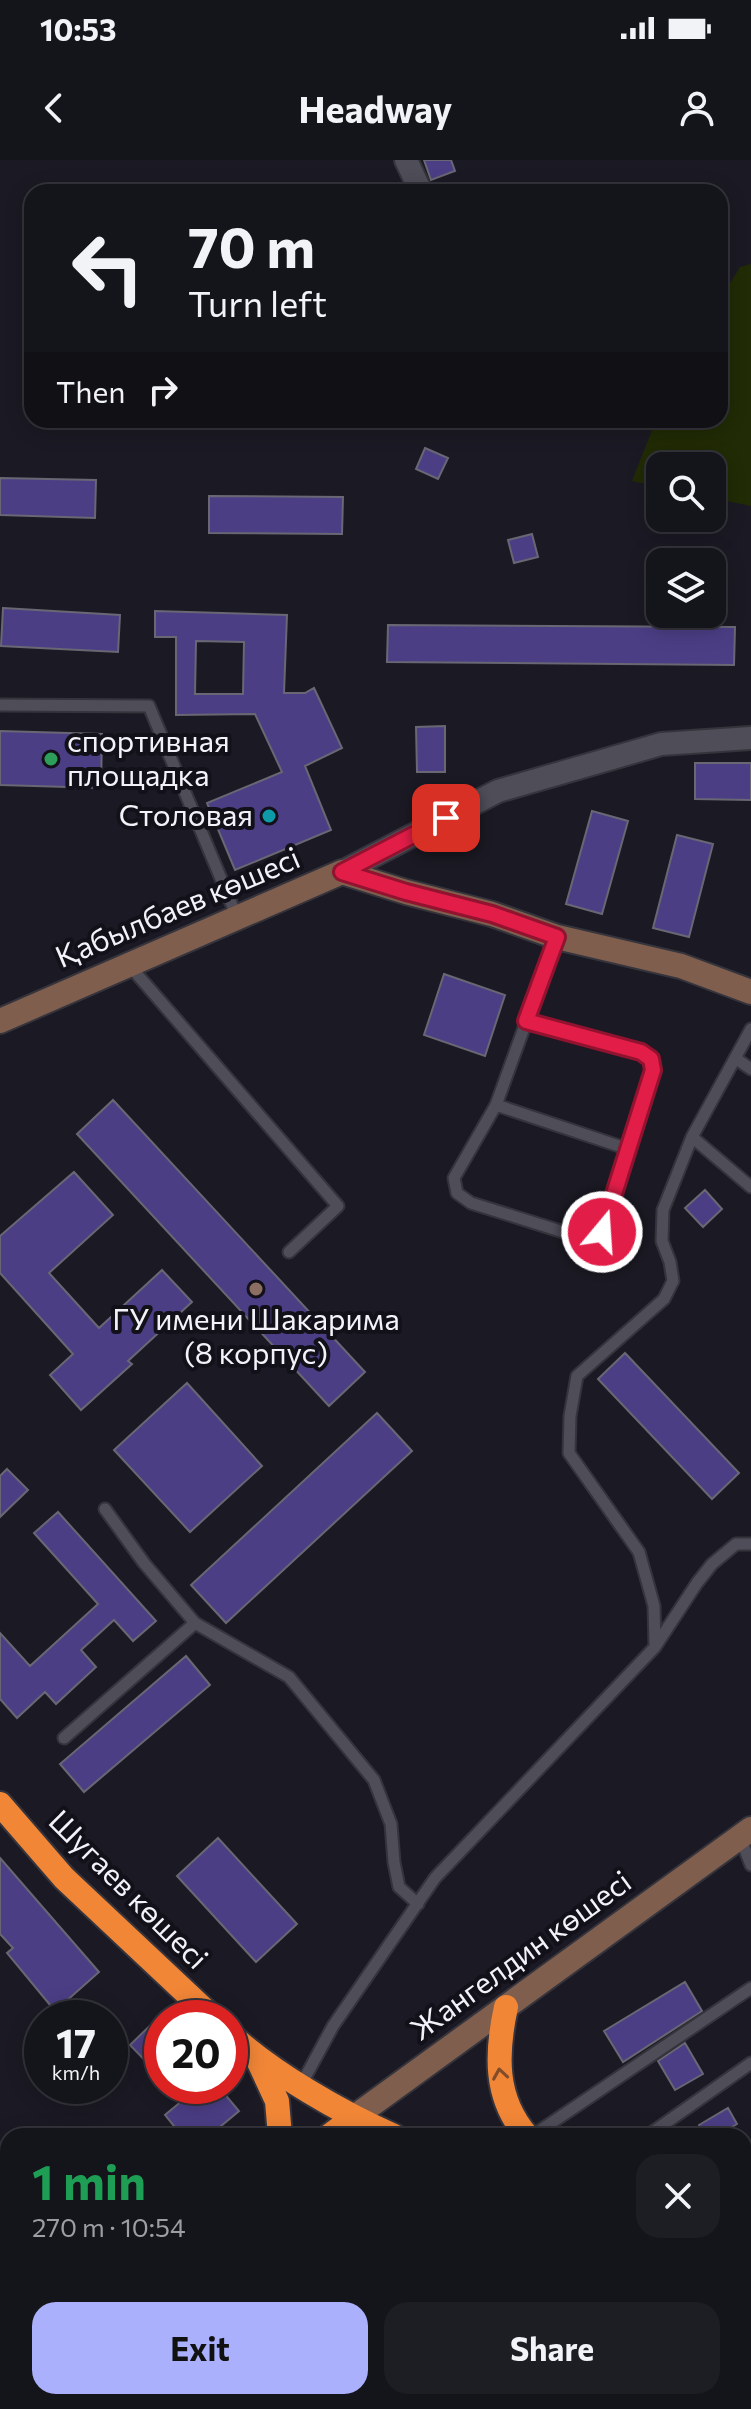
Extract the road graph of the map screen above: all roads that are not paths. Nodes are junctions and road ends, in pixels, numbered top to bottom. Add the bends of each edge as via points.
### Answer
1 (406, 160) edge
2 (417, 184) edge
3 (0, 705) edge
4 (751, 738) edge
5 (342, 872) junction
6 (237, 917) junction
7 (557, 937) junction
8 (128, 964) junction
9 (751, 992) edge
10 (0, 1021) edge
11 (526, 1021) junction
12 (751, 1029) edge
13 (735, 1058) junction
14 (751, 1069) edge
15 (496, 1105) junction
16 (692, 1137) junction
17 (628, 1149) junction
18 (751, 1187) edge
19 (289, 1252) dead end
20 (105, 1509) dead end
21 (751, 1544) edge
22 (195, 1623) junction
23 (655, 1647) junction
24 (64, 1738) dead end
25 (0, 1804) edge
26 (746, 1833) edge
27 (751, 1865) edge
28 (418, 1904) junction
29 (751, 1988) edge
30 (194, 2000) edge
31 (506, 2007) junction
32 (248, 2049) edge
33 (256, 2056) junction
34 (751, 2063) edge
35 (301, 2085) junction
36 (353, 2118) junction
37 (279, 2128) edge
38 (340, 2128) edge
39 (376, 2128) edge
40 (521, 2128) edge
41 (541, 2128) edge
42 (658, 2128) edge

1 - 2 street
3 - 6 lane via 149,706
4 - 5 street via 661,744 498,791
5 - 6 main road, Қабылбаев көшесі
5 - 7 main road, Қабылбаев көшесі
6 - 8 main road, Қабылбаев көшесі
7 - 9 main road, Қабылбаев көшесі via 681,966
7 - 11 lane
8 - 10 main road, Қабылбаев көшесі
8 - 19 lane via 338,1206
11 - 15 lane
11 - 17 lane via 651,1059 653,1070
12 - 13 lane
13 - 14 lane
13 - 16 lane
15 - 17 lane
15 - 17 lane via 454,1178 457,1193 471,1203 596,1238
16 - 18 lane
16 - 23 lane via 663,1210 662,1241 673,1281 664,1299 577,1376 570,1416 569,1453 639,1552 654,1606
20 - 22 lane
21 - 23 lane via 736,1544 712,1564
22 - 24 lane
22 - 28 lane via 289,1677 374,1780 391,1824 399,1887
23 - 28 lane via 435,1878
25 - 30 highway, Шугаев көшесі via 64,1878
26 - 27 lane
26 - 31 main road, Жангелдин көшесі
28 - 35 lane via 333,2026
29 - 41 lane
31 - 36 main road, Жангелдин көшесі
40 -> 31 highway via 506,2100 497,2056
32 - 33 highway
33 - 35 highway
33 - 37 highway via 277,2101
34 - 42 lane
35 - 36 highway
36 - 38 highway, Жангелдин көшесі
36 - 39 highway

